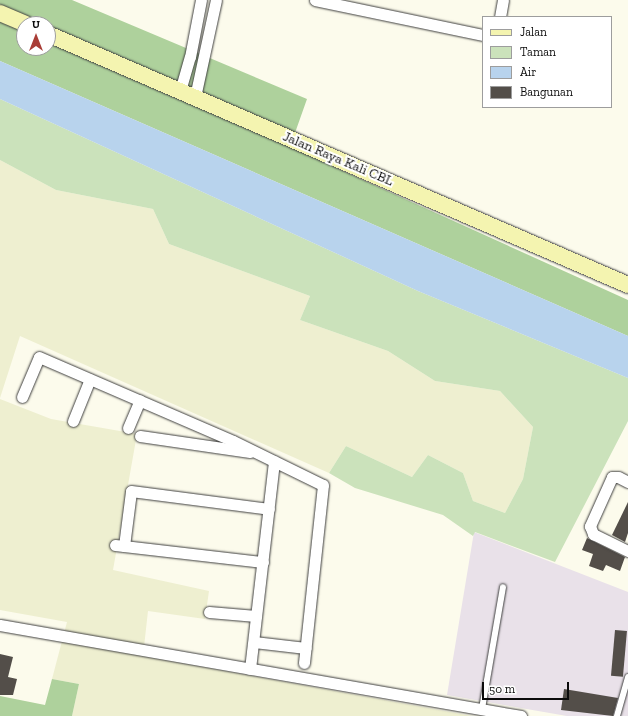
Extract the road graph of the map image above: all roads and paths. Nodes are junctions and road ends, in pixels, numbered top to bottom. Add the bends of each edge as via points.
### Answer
1 (202, 0) edge
2 (216, 0) edge
3 (315, 0) edge
4 (365, 0) edge
5 (503, 0) edge
6 (363, 11) junction
7 (0, 13) edge
8 (500, 16) edge
9 (16, 20) edge
10 (482, 35) edge
11 (56, 37) edge
12 (180, 91) junction
13 (195, 97) junction
14 (628, 285) edge
15 (90, 379) junction
16 (22, 397) dead end
17 (140, 400) junction
18 (73, 421) dead end
19 (128, 428) dead end
20 (140, 436) dead end
21 (260, 454) junction
22 (274, 461) junction
23 (628, 482) edge
24 (269, 509) junction
25 (628, 551) edge
26 (263, 562) junction
27 (503, 588) dead end
28 (208, 612) dead end
29 (256, 616) junction
30 (0, 625) edge
31 (254, 642) junction
32 (306, 648) junction
33 (304, 663) dead end
34 (250, 669) junction
35 (628, 678) edge
36 (482, 709) junction
37 (521, 716) edge
38 (617, 716) edge

1 - 12 street via 196,35
2 - 13 street
3 - 6 street
4 - 6 street
5 - 8 street
6 - 10 street
7 - 9 main road
11 - 12 main road, Jalan Raya Kali CBL
12 - 13 main road, Jalan Raya Kali CBL
13 - 14 main road, Jalan Raya Kali CBL
15 - 16 street via 40,357
15 - 17 street
15 - 18 street
17 - 19 street
17 - 21 street
20 - 21 street
21 - 22 street
22 - 24 street
22 - 32 street via 323,485
23 - 25 street via 612,477 590,526 593,534
24 - 26 street
24 - 26 street via 131,491 120,545
26 - 29 street
27 - 36 lane
28 - 29 street
29 - 31 street
30 - 34 street
31 - 32 street
31 - 34 street
32 - 33 street
34 - 36 street
35 - 38 lane
36 - 37 street

